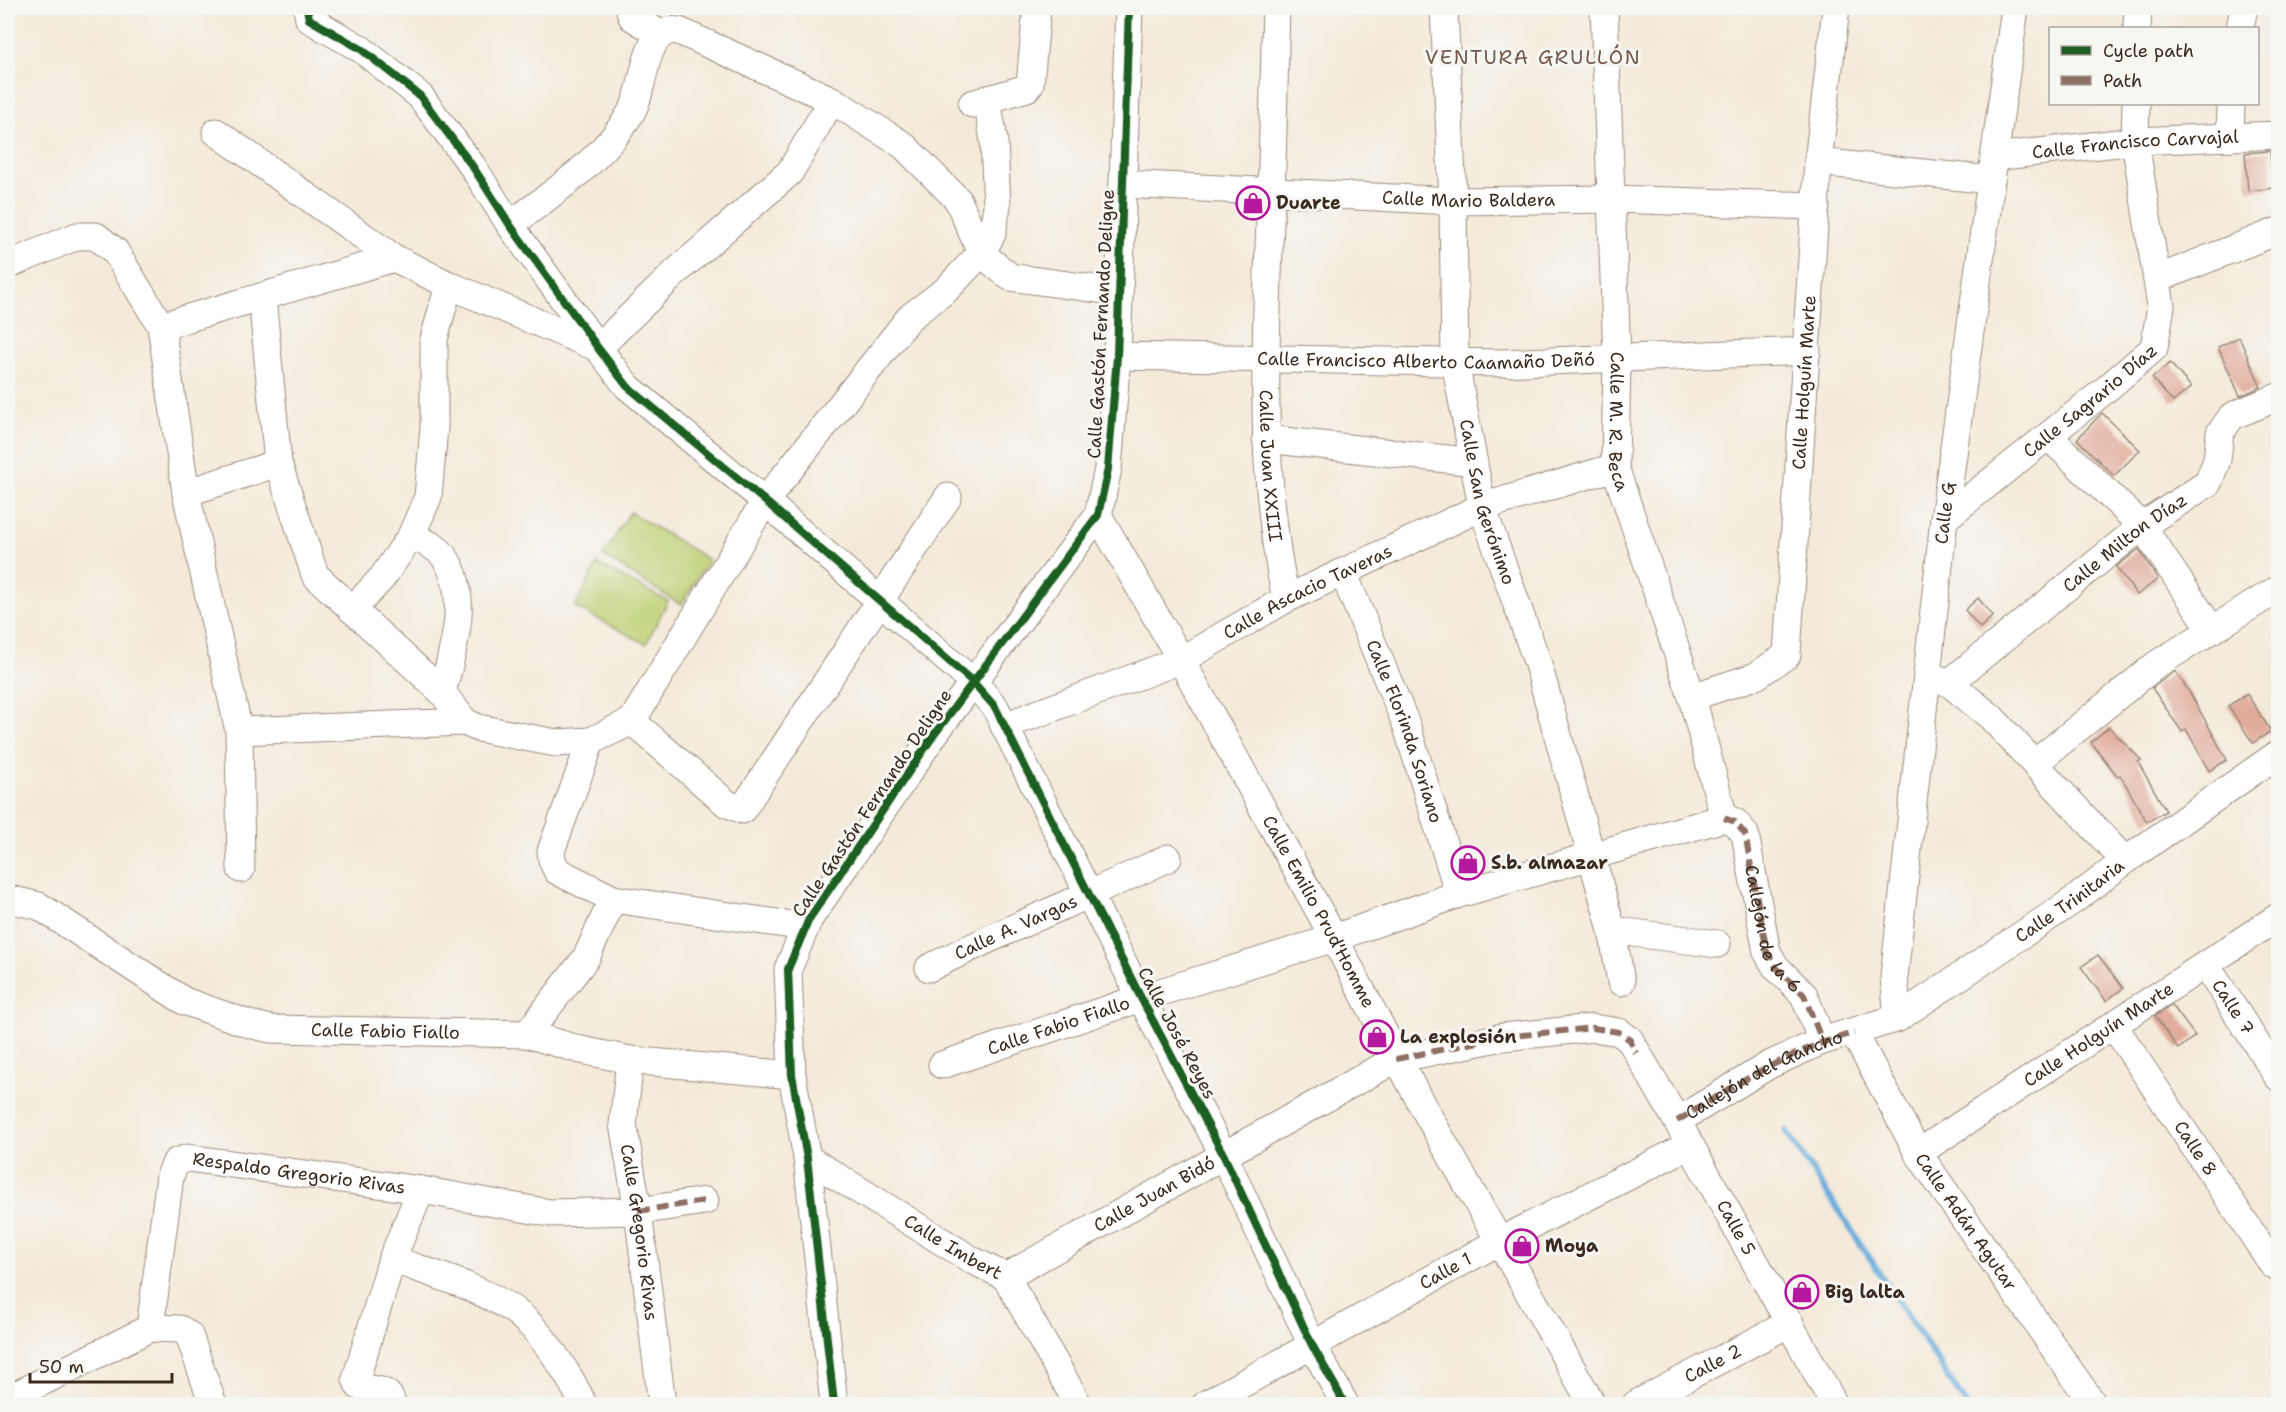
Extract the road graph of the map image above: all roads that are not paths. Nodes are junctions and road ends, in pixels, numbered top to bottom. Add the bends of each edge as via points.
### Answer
1 (308, 8) edge
2 (629, 8) edge
3 (1037, 8) edge
4 (1129, 8) edge
5 (1276, 8) edge
6 (1443, 8) edge
7 (1604, 8) edge
8 (1836, 8) edge
9 (2015, 8) edge
10 (2138, 8) edge
11 (2244, 8) edge
12 (2137, 27) edge
13 (2240, 27) edge
14 (660, 34) junction
15 (832, 100) junction
16 (2136, 105) edge
17 (2231, 105) edge
18 (216, 132) dead end
19 (2278, 135) edge
20 (2230, 137) junction
21 (2135, 141) junction
22 (1818, 162) junction
23 (1993, 169) junction
24 (1123, 184) junction
25 (1271, 191) junction
26 (1612, 199) junction
27 (1453, 201) junction
28 (1816, 206) junction
29 (510, 225) junction
30 (2278, 231) edge
31 (981, 253) junction
32 (394, 258) junction
33 (8, 265) edge
34 (2157, 279) junction
35 (449, 285) junction
36 (1119, 292) junction
37 (262, 297) junction
38 (161, 326) junction
39 (598, 348) junction
40 (1807, 351) junction
41 (1117, 356) junction
42 (1264, 358) junction
43 (1617, 358) junction
44 (1455, 362) junction
45 (2278, 397) edge
46 (2048, 436) junction
47 (1266, 439) junction
48 (278, 462) junction
49 (1474, 462) junction
50 (1615, 467) junction
51 (186, 493) junction
52 (948, 497) dead end
53 (765, 501) junction
54 (1482, 507) junction
55 (1098, 515) junction
56 (1944, 519) junction
57 (2142, 526) junction
58 (411, 536) junction
59 (1343, 572) junction
60 (2278, 589) edge
61 (1286, 599) junction
62 (879, 602) junction
63 (352, 610) junction
64 (2212, 630) junction
65 (1181, 660) junction
66 (1937, 679) junction
67 (973, 682) junction
68 (442, 692) junction
69 (1692, 697) junction
70 (632, 721) junction
71 (465, 722) junction
72 (1004, 726) junction
73 (239, 730) junction
74 (591, 741) junction
75 (2278, 754) edge
76 (2035, 763) junction
77 (1724, 818) junction
78 (1591, 855) junction
79 (1168, 858) dead end
80 (2125, 861) junction
81 (241, 869) dead end
82 (1459, 894) junction
83 (1089, 896) junction
84 (8, 899) edge
85 (613, 899) junction
86 (2278, 917) edge
87 (805, 927) junction
88 (1612, 930) junction
89 (1334, 938) junction
90 (1717, 944) dead end
91 (2206, 965) junction
92 (929, 968) dead end
93 (1621, 982) dead end
94 (1141, 998) junction
95 (1898, 1018) junction
96 (2114, 1026) junction
97 (1854, 1033) junction
98 (527, 1034) junction
99 (1822, 1041) junction
100 (1636, 1053) joint
101 (1396, 1059) junction
102 (630, 1060) junction
103 (2274, 1061) edge
104 (942, 1065) dead end
105 (792, 1075) junction
106 (1677, 1121) junction
107 (1690, 1145) junction
108 (1918, 1153) junction
109 (1223, 1155) junction
110 (807, 1158) junction
111 (421, 1190) junction
112 (705, 1202) dead end
113 (638, 1211) junction
114 (1498, 1242) junction
115 (392, 1259) junction
116 (2278, 1268) edge
117 (1006, 1277) junction
118 (1790, 1323) junction
119 (150, 1328) junction
120 (1312, 1345) junction
121 (8, 1399) edge
122 (213, 1404) edge
123 (392, 1404) edge
124 (583, 1404) edge
125 (662, 1404) edge
126 (834, 1404) edge
127 (1078, 1404) edge
128 (1206, 1404) edge
129 (1345, 1404) edge
130 (1592, 1404) edge
131 (1636, 1404) edge
132 (1834, 1404) edge
133 (2092, 1404) edge

1 - 29 street, Calle José Reyes via 309,19 361,49 420,96
2 - 14 street via 632,17
3 - 31 street via 1030,84 980,102 994,141 997,206 992,234
4 - 24 street, Calle Gastón Fernando Deligne
5 - 25 street, Calle Juan XXIII
6 - 27 street, Calle San Gerónimo
7 - 26 street, Calle M. R. Beca
8 - 22 street, Calle Holguín Marte
9 - 23 street, Calle G
10 - 12 street
11 - 13 street
14 - 15 street via 669,29 679,31
14 - 29 street via 651,45 639,96 617,133 570,180
15 - 31 street via 903,145 958,200
15 - 39 street via 790,172 678,270
16 - 21 street, Calle Sagrario Díaz
17 - 20 street
18 - 32 street
19 - 20 street, Calle Francisco Carvajal
20 - 21 street, Calle Francisco Carvajal
21 - 23 street, Calle Francisco Carvajal
21 - 34 street, Calle Sagrario Díaz
22 - 23 street
22 - 28 street, Calle Holguín Marte
23 - 56 street, Calle G
24 - 25 street, Calle Mario Baldera
24 - 36 street, Calle Gastón Fernando Deligne
25 - 27 street, Calle Mario Baldera
25 - 42 street, Calle Juan XXIII
26 - 27 street, Calle Mario Baldera
26 - 28 street, Calle Mario Baldera
26 - 43 street, Calle M. R. Beca
27 - 44 street, Calle San Gerónimo
28 - 40 street, Calle Holguín Marte
29 - 39 street, Calle José Reyes
30 - 34 street
31 - 36 street via 1010,277
31 - 53 street via 946,290 910,317
32 - 35 street
32 - 37 street
33 - 38 street via 77,236 96,236 115,251
34 - 46 street, Calle Sagrario Díaz via 2161,306 2154,348
35 - 39 street
35 - 58 street via 434,339 434,428 428,497
36 - 41 street, Calle Gastón Fernando Deligne
37 - 38 street
37 - 48 street
38 - 51 street
39 - 53 street, Calle José Reyes via 627,386
40 - 43 street, Calle Francisco Alberto Caamaño Deñó
40 - 69 street, Calle Holguín Marte via 1787,655 1756,676
41 - 42 street, Calle Francisco Alberto Caamaño Deñó
41 - 55 street, Calle Gastón Fernando Deligne via 1108,469
42 - 44 street, Calle Francisco Alberto Caamaño Deñó
42 - 47 street, Calle Juan XXIII
43 - 44 street, Calle Francisco Alberto Caamaño Deñó
43 - 50 street, Calle M. R. Beca
44 - 49 street, Calle San Gerónimo
45 - 57 street, Calle Milton Díaz via 2232,416 2220,432 2217,460 2208,483
46 - 56 street, Calle Sagrario Díaz
46 - 57 street
47 - 49 street
47 - 61 street, Calle Juan XXIII via 1275,549
48 - 51 street
48 - 63 street via 315,575
49 - 54 street, Calle San Gerónimo
50 - 54 street, Calle Ascacio Taveras
50 - 69 street, Calle M. R. Beca
51 - 73 street
52 - 62 street
53 - 62 street, Calle José Reyes
53 - 70 street
54 - 59 street, Calle Ascacio Taveras
54 - 78 street, Calle San Gerónimo via 1538,664
55 - 65 street, Calle Emilio Prud'Homme
55 - 67 street, Calle Gastón Fernando Deligne
56 - 66 street, Calle G
57 - 64 street
57 - 66 street, Calle Milton Díaz
58 - 63 street via 382,578
58 - 68 street via 442,555 456,581 457,620
59 - 61 street, Calle Ascacio Taveras
59 - 82 street, Calle Florinda Soriano via 1406,724
60 - 64 street
61 - 65 street, Calle Ascacio Taveras
62 - 67 street, Calle José Reyes
62 - 70 street via 742,810 726,803
63 - 68 street
64 - 76 street via 2157,664
65 - 72 street, Calle Ascacio Taveras
65 - 89 street, Calle Emilio Prud'Homme
66 - 76 street via 1991,717
66 - 95 street, Calle G via 1894,976
67 - 72 street, Calle José Reyes via 995,707
67 - 87 street, Calle Gastón Fernando Deligne
68 - 71 street
69 - 77 street, Calle M. R. Beca
70 - 74 street
71 - 73 street
71 - 74 street via 556,743
72 - 83 street, Calle José Reyes
73 - 81 street
74 - 85 street via 551,851 552,861 557,871
75 - 80 street, Calle Trinitaria
76 - 80 street
77 - 78 street, Calle Fabio Fiallo
77 - 99 street, Callejón de la 6 via 1736,822 1745,834 1767,952 1804,995
78 - 82 street, Calle Fabio Fiallo
78 - 88 street, Calle San Gerónimo
79 - 83 street, Calle A. Vargas
80 - 95 street, Calle Trinitaria via 2074,900
82 - 89 street, Calle Fabio Fiallo
83 - 92 street, Calle A. Vargas
83 - 94 street, Calle José Reyes
84 - 98 street, Calle Fabio Fiallo via 39,906 184,1001 249,1024 271,1029
85 - 87 street
85 - 98 street via 586,958
86 - 91 street, Calle Holguín Marte
87 - 105 street, Calle Gastón Fernando Deligne via 788,969
88 - 90 street
88 - 93 street, Calle San Gerónimo
89 - 94 street, Calle Fabio Fiallo
89 - 101 street, Calle Emilio Prud'Homme
91 - 96 street, Calle Holguín Marte
91 - 103 street, Calle 7
94 - 104 street, Calle Fabio Fiallo
94 - 109 street, Calle José Reyes
95 - 97 street, Calle Trinitaria
96 - 108 street, Calle Holguín Marte
96 - 116 street, Calle 8
97 - 99 street, Callejón del Gancho
97 - 108 street, Calle Adán Agutar
98 - 102 street, Calle Fabio Fiallo
99 - 106 street, Callejón del Gancho via 1769,1065
100 - 101 street, Calle Juan Bidó via 1630,1040 1619,1032 1593,1028 1503,1037
100 - 106 street, Calle 5
101 - 109 street, Calle Juan Bidó
101 - 114 street, Calle Emilio Prud'Homme
102 - 105 street, Calle Fabio Fiallo
102 - 113 street, Calle Gregorio Rivas via 623,1124
105 - 110 street, Calle Gastón Fernando Deligne
106 - 107 street, Calle 5
107 - 114 street, Calle 1
107 - 118 street, Calle 5
108 - 133 street, Calle Adán Agutar
109 - 117 street, Calle Juan Bidó
109 - 120 street, Calle José Reyes
110 - 117 street, Calle Imbert
110 - 126 street, Calle Gastón Fernando Deligne
111 - 113 street, Respaldo Gregorio Rivas via 550,1213
111 - 115 street
111 - 119 street, Respaldo Gregorio Rivas via 189,1158 176,1162 170,1176
112 - 113 street, Respaldo Gregorio Rivas
113 - 125 street, Calle Gregorio Rivas
114 - 120 street, Calle 1
114 - 130 street, Calle Emilio Prud'Homme
115 - 123 street via 356,1379 364,1389 383,1391 391,1397
115 - 124 street via 480,1292 513,1310 541,1337 575,1385
117 - 127 street, Calle Imbert
118 - 131 street, Calle 2
118 - 132 street, Calle 5
119 - 121 street
119 - 122 street via 180,1329 189,1335
120 - 128 street, Calle 1
120 - 129 street, Calle José Reyes

